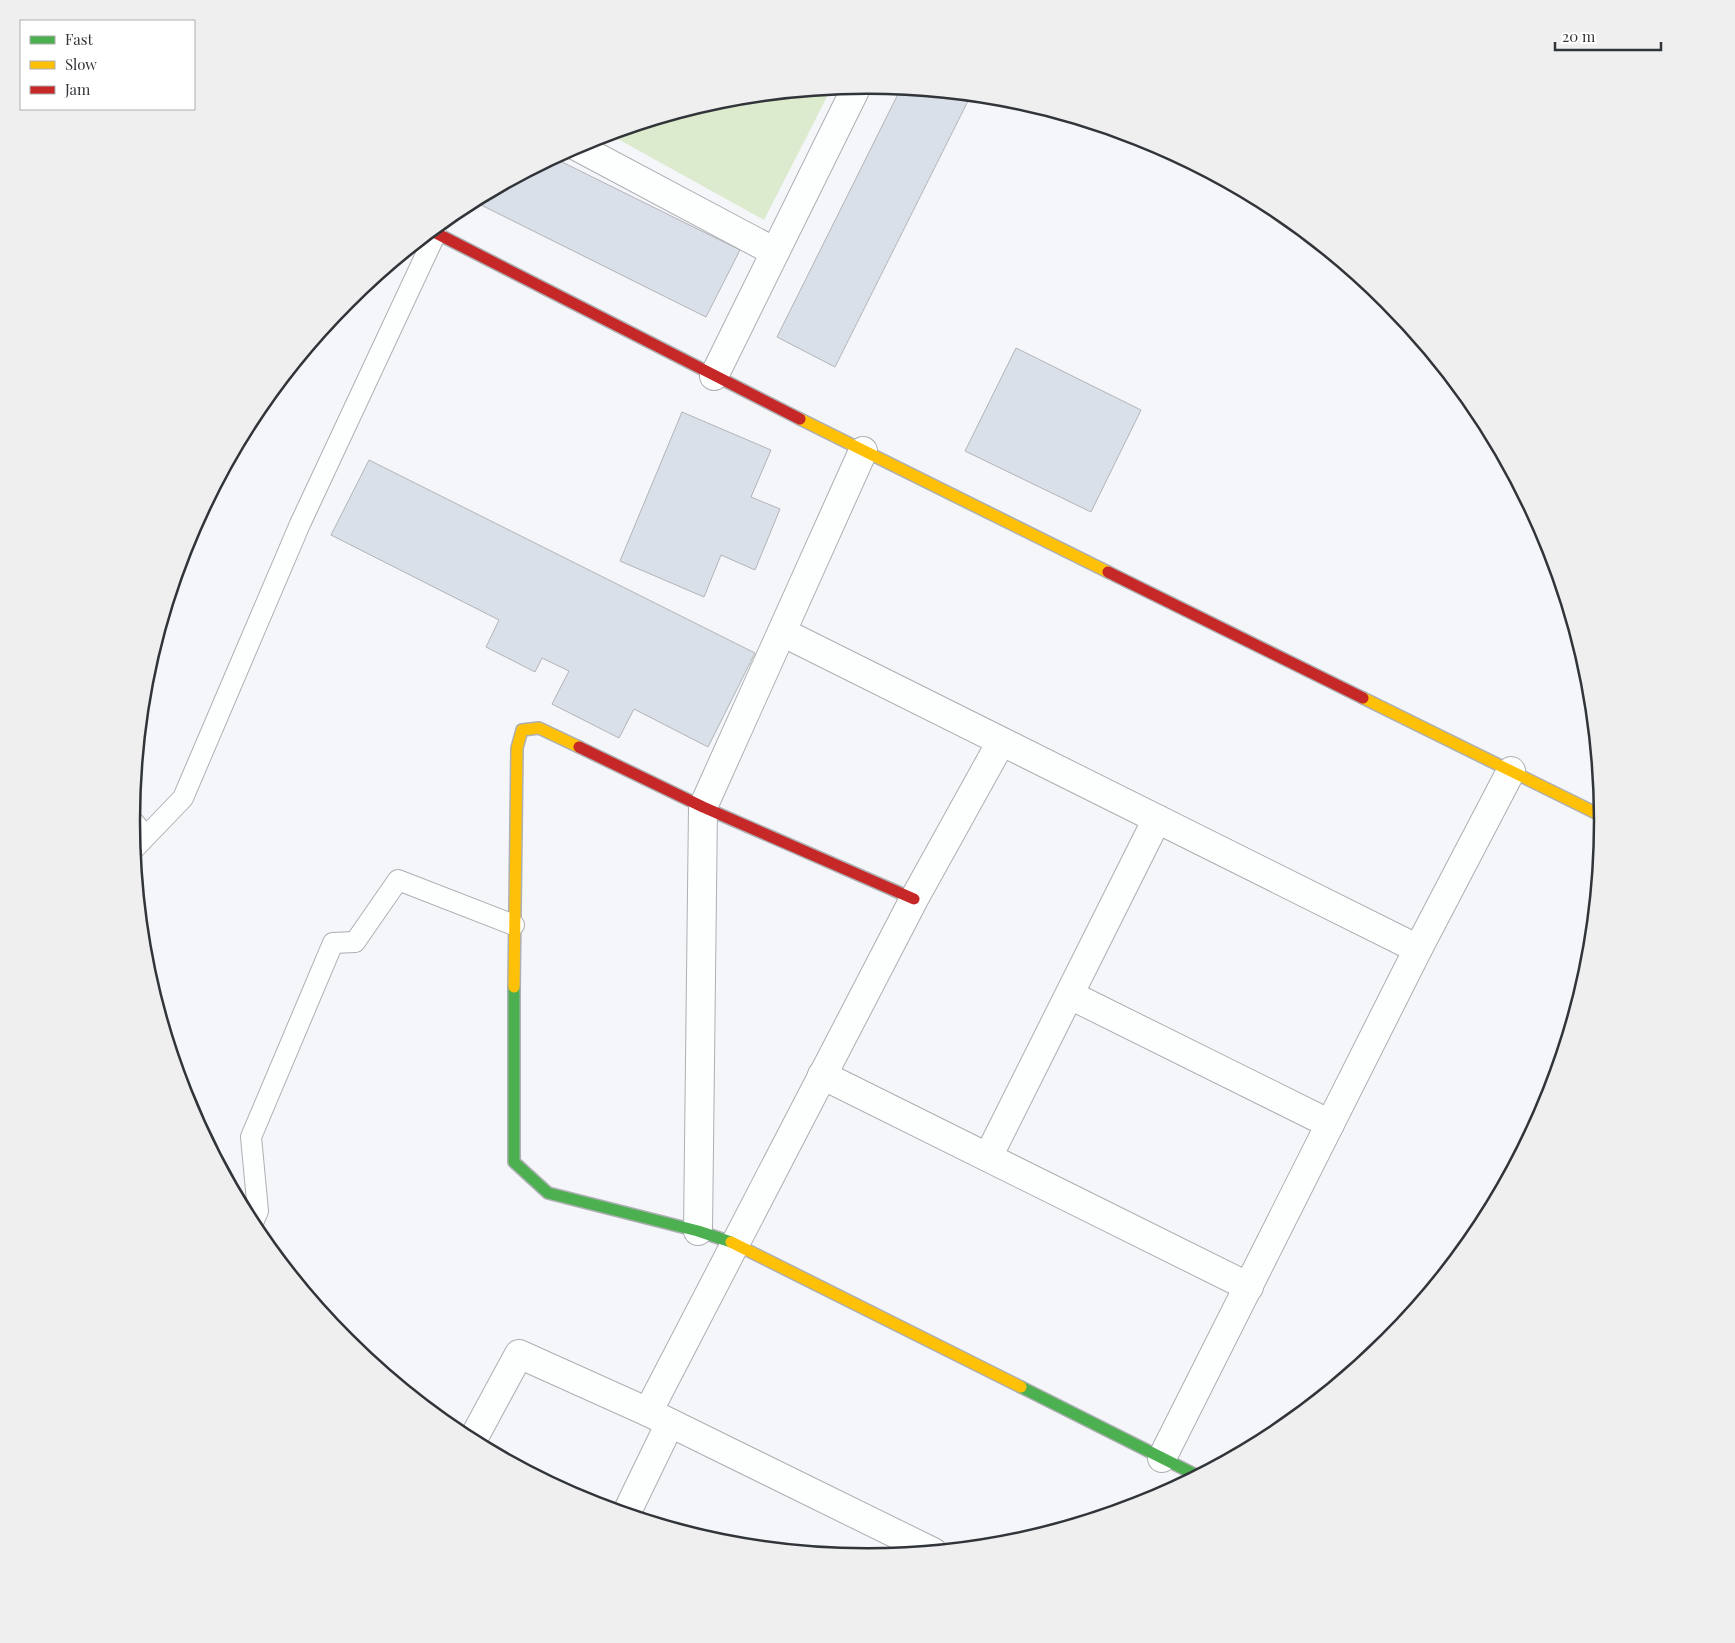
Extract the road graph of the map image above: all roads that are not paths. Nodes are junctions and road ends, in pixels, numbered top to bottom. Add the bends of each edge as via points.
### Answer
1 (854, 94) edge
2 (585, 151) edge
3 (438, 234) edge
4 (431, 239) edge
5 (775, 252) junction
6 (714, 376) junction
7 (863, 451) junction
8 (782, 632) junction
9 (1001, 742) junction
10 (1511, 771) junction
11 (703, 806) junction
12 (1595, 813) edge
13 (1157, 819) junction
14 (140, 843) edge
15 (914, 899) junction
16 (514, 925) junction
17 (1418, 950) junction
18 (1070, 995) junction
19 (822, 1075) junction
20 (1330, 1124) junction
21 (988, 1157) junction
22 (256, 1216) edge
23 (698, 1231) junction
24 (735, 1244) junction
25 (1249, 1286) junction
26 (659, 1418) junction
27 (475, 1435) edge
28 (1162, 1458) junction
29 (1191, 1473) edge
30 (628, 1509) edge
31 (921, 1547) edge

1 - 5 street
2 - 5 street
3 - 6 street
4 - 14 lane via 300,524 183,798
5 - 6 street
6 - 7 street
7 - 8 street
7 - 10 street
8 - 9 street
8 - 11 street
9 - 13 street
9 - 15 street
10 - 12 street
10 - 17 street
11 - 15 street
11 - 16 street via 539,728 522,730 517,748
11 - 23 street
13 - 17 street
13 - 18 street
15 - 19 street
16 - 22 lane via 398,880 356,942 333,943 252,1137
16 - 23 street via 514,1162 548,1193
17 - 20 street
18 - 20 street
18 - 21 street
19 - 21 street
19 - 24 street
20 - 25 street
21 - 25 street
23 - 24 street
24 - 26 street
24 - 28 street
25 - 28 street
26 - 27 street via 519,1354
26 - 30 street
26 - 31 street
28 - 29 street

